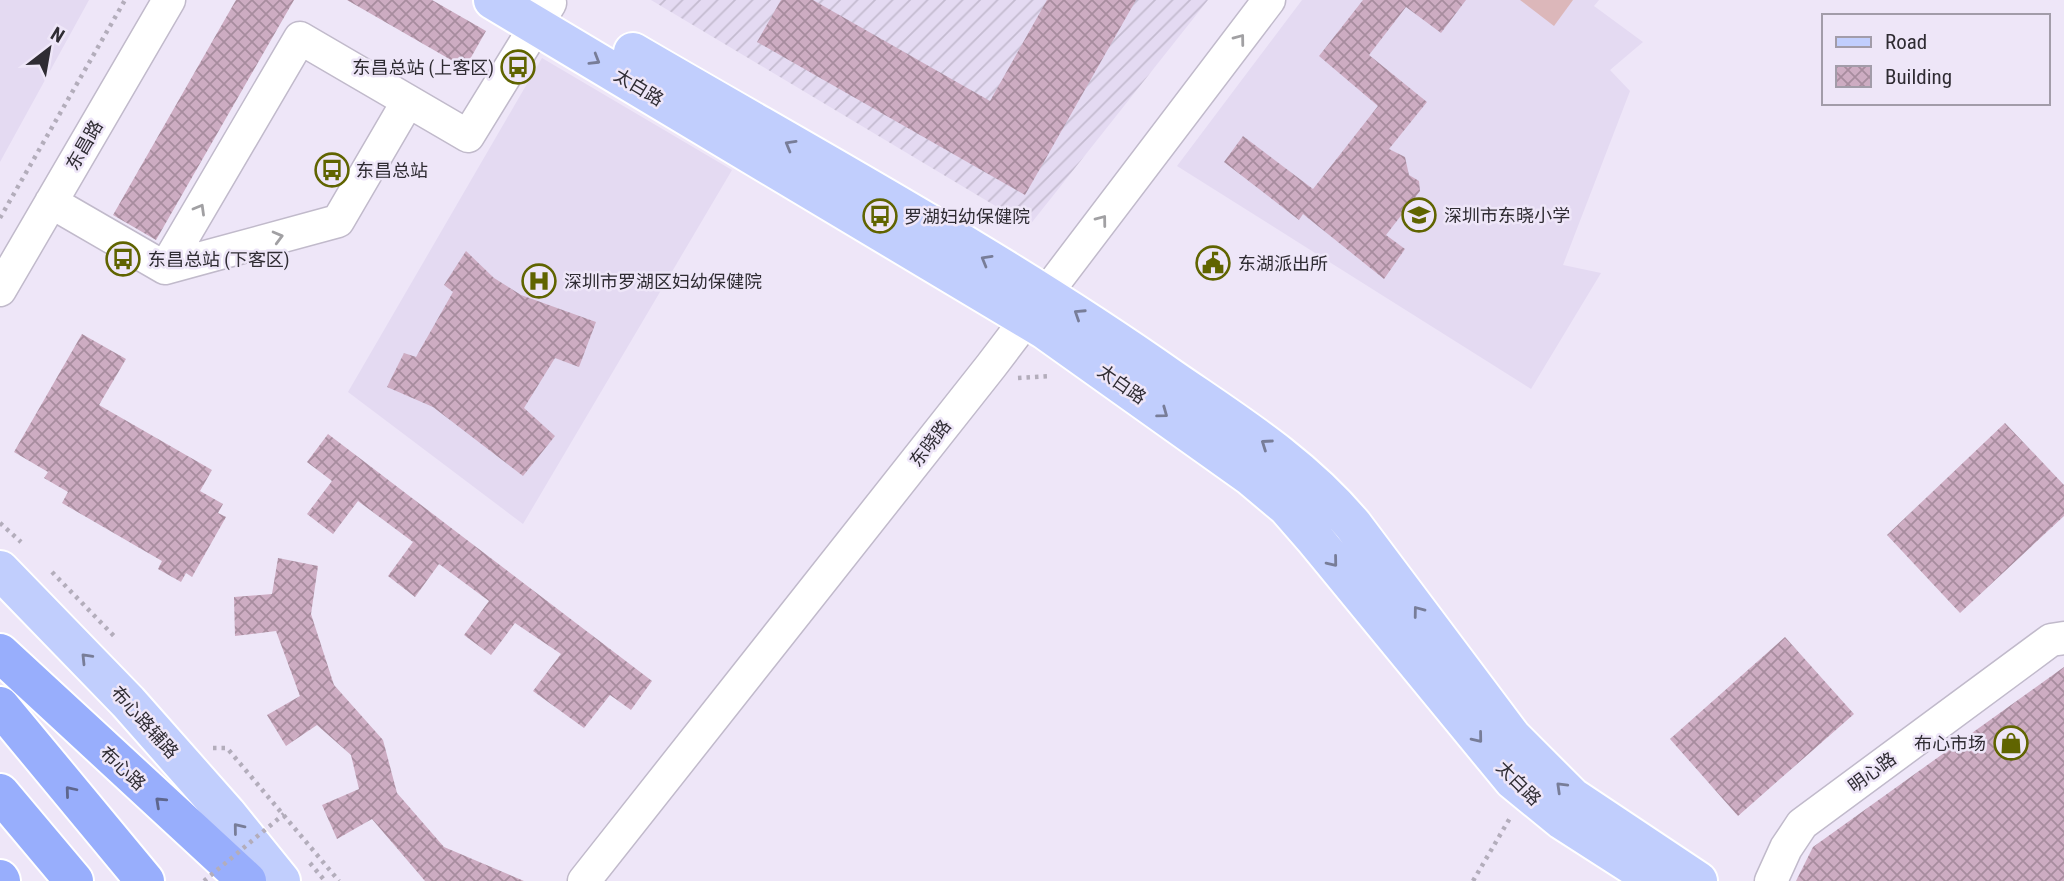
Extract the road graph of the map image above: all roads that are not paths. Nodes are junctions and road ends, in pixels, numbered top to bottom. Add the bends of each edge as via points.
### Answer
1 (169, 0) edge
2 (493, 0) edge
3 (1269, 0) edge
4 (544, 10) edge
5 (408, 101) junction
6 (51, 202) junction
7 (165, 268) junction
8 (0, 290) edge
9 (1036, 306) junction
10 (0, 570) edge
11 (2064, 638) edge
12 (0, 653) edge
13 (0, 706) edge
14 (0, 793) edge
15 (74, 881) edge
16 (145, 881) edge
17 (247, 881) edge
18 (281, 881) edge
19 (584, 881) edge
20 (1657, 881) edge
21 (1698, 881) edge
22 (1771, 881) edge

1 - 6 street, 东昌路
2 - 4 main road, 太白路
9 -> 3 street, 东晓路
4 - 5 street via 468,136
4 - 9 main road, 太白路
7 -> 5 street via 338,221
7 -> 5 street via 300,38
6 - 7 street
6 - 8 street, 东昌路
9 - 19 street, 东晓路
9 -> 20 main road, 太白路 via 1117,380 1269,491 1314,538 1513,780 1562,820
21 -> 9 main road, 太白路 via 1572,797 1512,737 1367,543 1311,479 1283,456
18 -> 10 main road, 布心路辅路 via 128,702
11 - 22 street, 明心路 via 2052,640 1802,824
17 -> 12 highway, 布心路
16 -> 13 highway
14 - 15 highway

